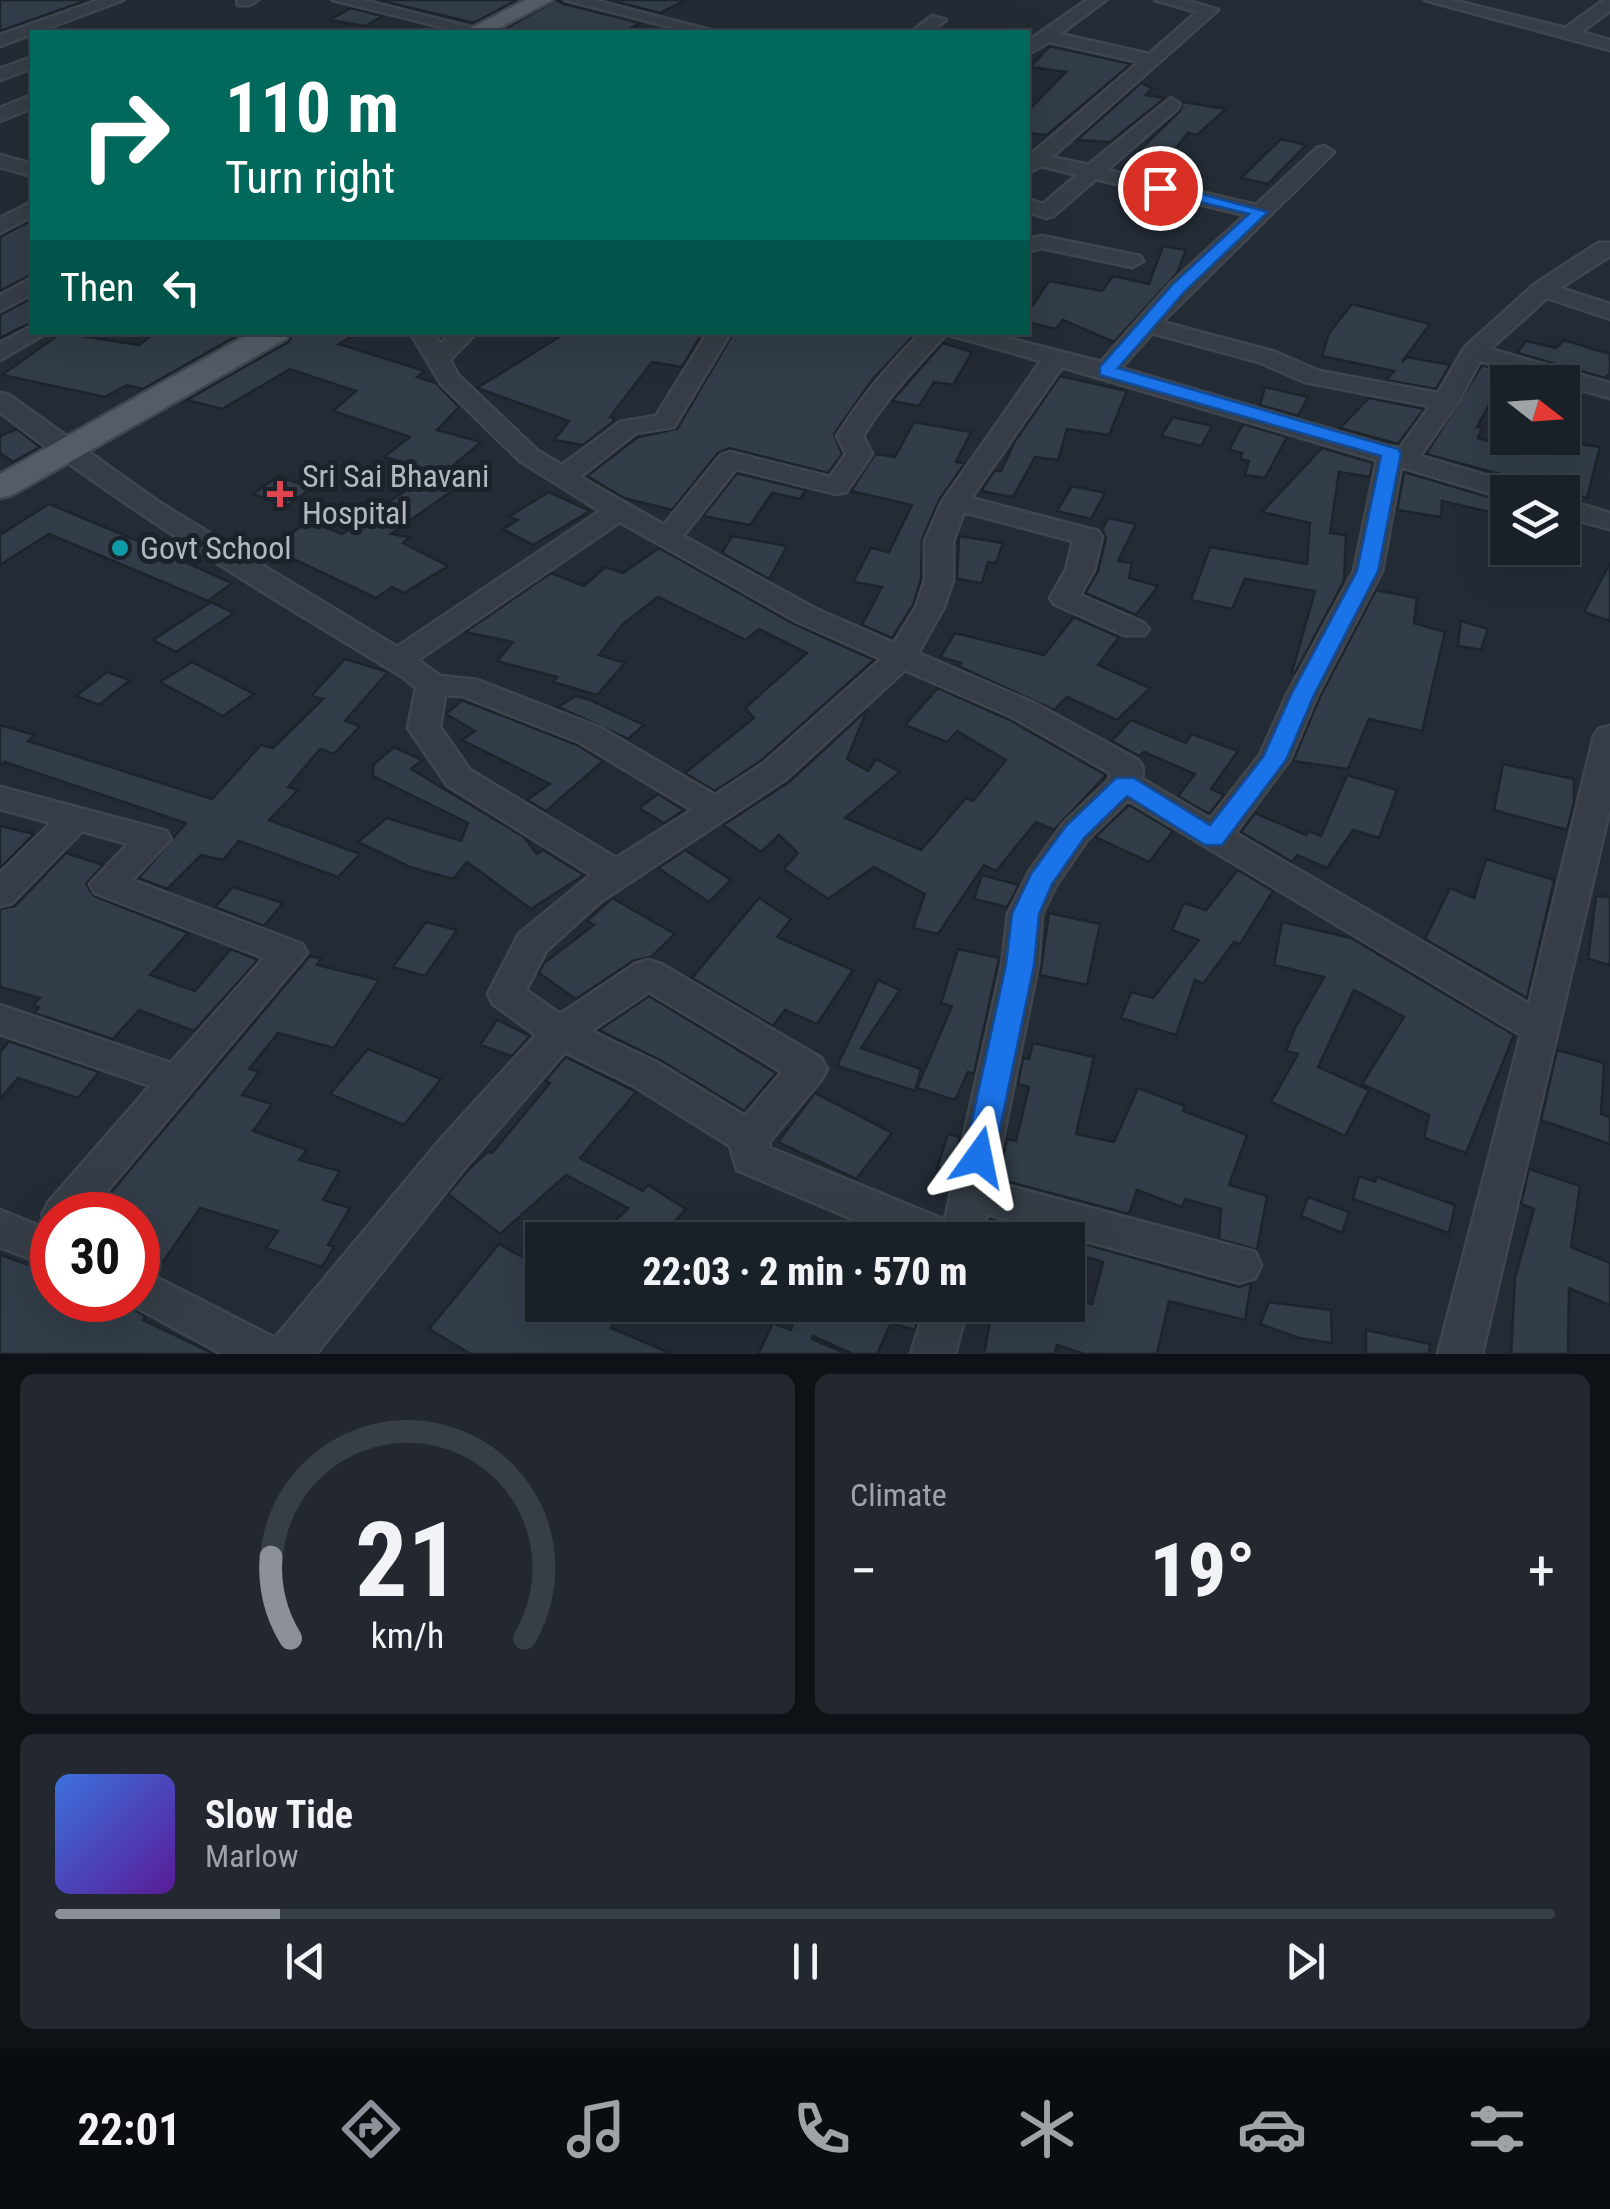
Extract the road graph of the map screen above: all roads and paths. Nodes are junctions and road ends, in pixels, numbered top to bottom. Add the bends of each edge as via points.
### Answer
1 (114, 0) edge
2 (341, 0) edge
3 (542, 0) edge
4 (574, 0) edge
5 (1098, 0) edge
6 (1163, 0) edge
7 (1434, 0) edge
8 (1610, 4) edge
9 (938, 20) dead end
10 (30, 30) edge
11 (31, 30) edge
12 (468, 30) edge
13 (481, 30) edge
14 (702, 30) edge
15 (922, 30) edge
16 (1568, 34) junction
17 (1046, 36) junction
18 (0, 41) edge
19 (1610, 45) edge
20 (1030, 48) edge
21 (1152, 60) junction
22 (30, 63) edge
23 (0, 76) edge
24 (30, 102) edge
25 (1171, 104) dead end
26 (0, 116) edge
27 (1324, 152) dead end
28 (0, 161) edge
29 (1032, 164) edge
30 (30, 169) edge
31 (1093, 171) junction
32 (1030, 206) edge
33 (30, 209) edge
34 (1260, 212) junction
35 (0, 226) edge
36 (1030, 245) edge
37 (1610, 250) edge
38 (1132, 261) dead end
39 (30, 286) edge
40 (1542, 289) junction
41 (0, 304) edge
42 (1610, 312) edge
43 (1148, 325) junction
44 (32, 335) edge
45 (270, 335) edge
46 (424, 335) edge
47 (463, 335) edge
48 (718, 335) edge
49 (933, 335) edge
50 (967, 335) edge
51 (1474, 352) junction
52 (0, 354) edge
53 (437, 359) junction
54 (1055, 359) junction
55 (1106, 371) junction
56 (1610, 391) edge
57 (0, 400) edge
58 (1445, 402) junction
59 (64, 452) junction
60 (1399, 455) junction
61 (562, 477) junction
62 (1490, 485) edge
63 (0, 488) edge
64 (955, 502) junction
65 (619, 511) junction
66 (1580, 513) edge
67 (1610, 522) edge
68 (667, 538) junction
69 (1134, 629) dead end
70 (900, 658) junction
71 (398, 660) junction
72 (432, 685) junction
73 (1610, 736) edge
74 (1125, 784) junction
75 (0, 798) edge
76 (715, 810) junction
77 (76, 817) junction
78 (1214, 838) junction
79 (616, 874) junction
80 (0, 894) edge
81 (0, 1019) edge
82 (1542, 1030) junction
83 (560, 1034) junction
84 (180, 1081) junction
85 (749, 1138) junction
86 (78, 1192) edge
87 (972, 1193) junction
88 (904, 1222) edge
89 (965, 1222) edge
90 (1240, 1265) dead end
91 (160, 1298) edge
92 (941, 1322) edge
93 (264, 1354) edge
94 (288, 1354) edge
95 (933, 1354) edge
96 (1460, 1354) edge

1 - 11 street
2 - 12 street
3 - 13 main road
4 - 14 street
5 - 17 street
6 - 21 street via 1210,10
7 - 16 street
8 - 16 street
9 - 15 street
10 - 18 street
16 - 19 street
17 - 20 street
17 - 21 street
21 - 29 street
22 - 23 street
24 - 26 street
25 - 31 street
27 - 34 street
28 - 30 street
29 - 31 street
31 - 32 street via 1046,212
31 - 34 street
33 - 35 street
34 - 43 street
36 - 38 street
37 - 40 street
39 - 41 street
40 - 42 street
40 - 51 street
43 - 55 street
43 - 58 street via 1267,357 1313,378
44 - 52 street
45 - 59 main road
46 - 53 street
47 - 53 street
48 - 61 street via 664,422 630,427
49 - 68 street via 872,399 850,436 858,454 837,486 730,460
50 - 54 street
51 - 56 street
51 - 58 street
53 - 61 street via 529,456
54 - 55 street
54 - 64 street
55 - 60 street
57 - 59 street
58 - 60 street
59 - 63 main road
59 - 71 street
60 - 62 street
60 - 78 street via 1368,571 1274,760
61 - 65 street
64 - 69 street via 1088,537 1064,598
64 - 70 street via 939,541 939,580 930,607
65 - 68 street
65 - 71 street
66 - 67 street
68 - 70 street
70 - 74 street via 1023,710 1126,768
70 - 76 street via 775,772
71 - 72 street
72 - 76 street via 466,687 590,736
72 - 79 street via 424,728 459,778
73 - 82 street
74 - 78 street
74 - 87 street via 1075,832 1026,914
75 - 77 street
76 - 79 street
77 - 80 street
77 - 84 street via 154,839 107,884 289,953
78 - 82 street
79 - 83 street via 532,943 506,994
81 - 84 street
82 - 96 street
83 - 85 street via 645,1074
83 - 85 street via 648,974 808,1068
83 - 94 street
84 - 86 street
85 - 88 street via 751,1158
87 - 89 street
87 - 90 street
91 - 93 street
92 - 95 street

